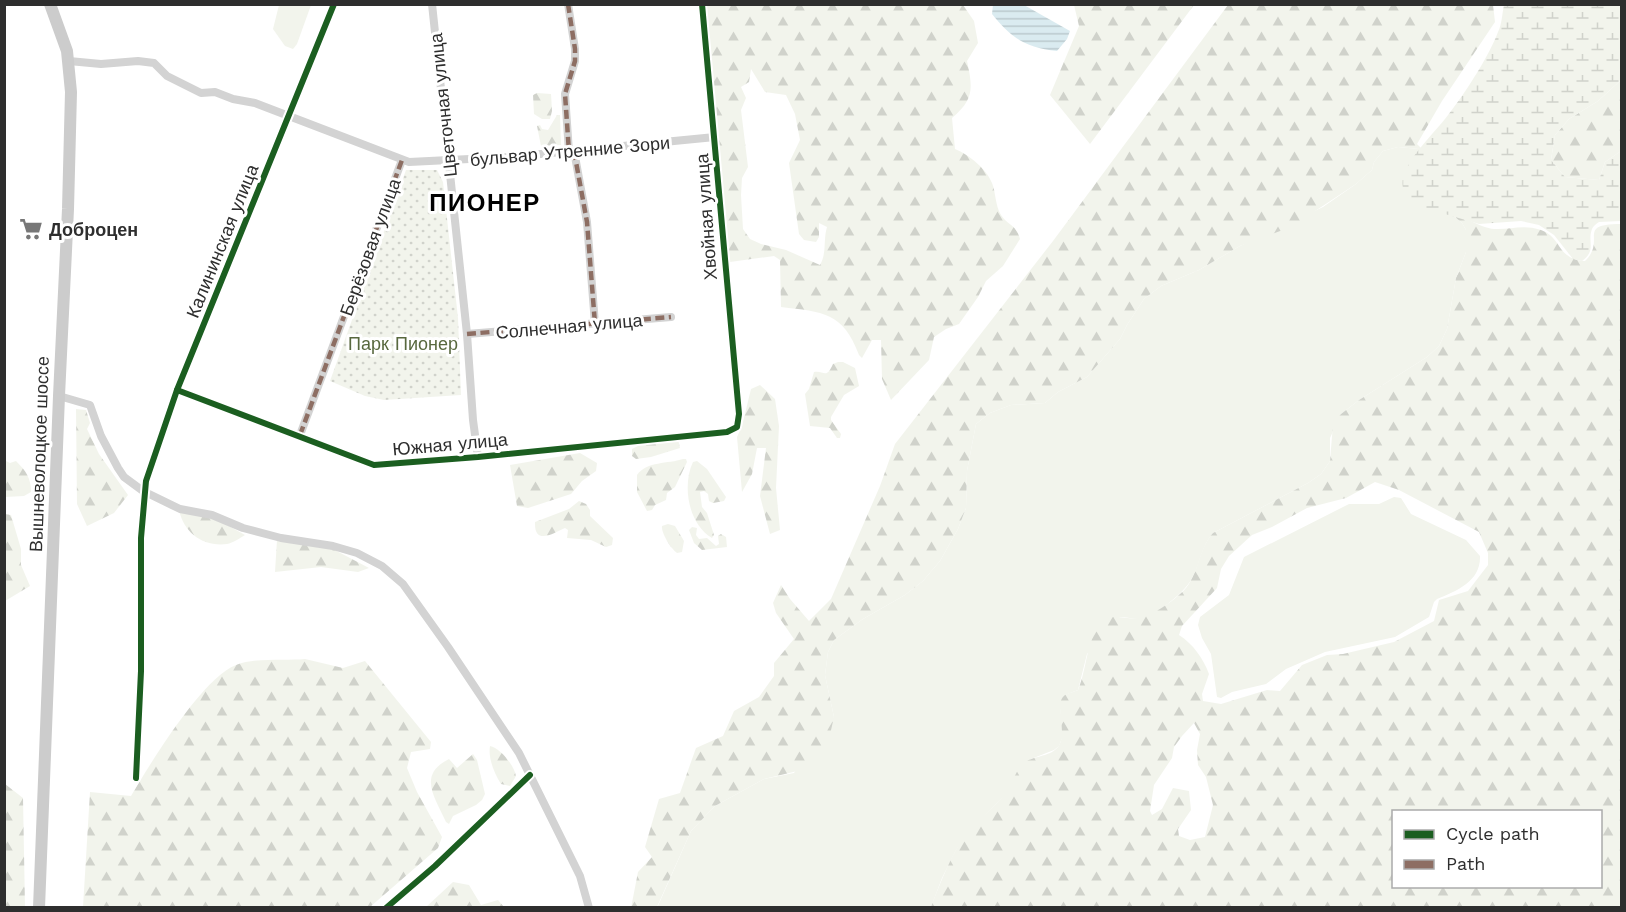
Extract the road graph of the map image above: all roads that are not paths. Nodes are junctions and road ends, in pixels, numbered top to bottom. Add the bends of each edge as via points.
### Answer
1 (50, 4) edge
2 (334, 4) edge
3 (432, 4) edge
4 (568, 4) edge
5 (702, 4) edge
6 (69, 61) junction
7 (290, 115) junction
8 (715, 137) junction
9 (571, 151) junction
10 (402, 160) junction
11 (449, 161) junction
12 (671, 317) dead end
13 (596, 324) junction
14 (468, 334) junction
15 (177, 390) junction
16 (59, 396) junction
17 (737, 427) joint
18 (300, 435) junction
19 (478, 457) junction
20 (144, 491) junction
21 (530, 775) junction
22 (136, 778) dead end
23 (39, 908) edge
24 (386, 908) edge
25 (589, 908) edge

1 - 6 main road, Вышневолоцкое шоссе
2 - 7 street, Калининская улица
3 - 11 street, Цветочная улица
4 - 9 street via 575,49 565,94
5 - 8 street, Хвойная улица
6 - 7 street, бульвар Утренние Зори via 154,63 166,76 201,93 215,92
6 - 16 main road, Вышневолоцкое шоссе via 68,209
7 - 10 street, бульвар Утренние Зори
7 - 15 street, Калининская улица
8 - 9 street, бульвар Утренние Зори
8 - 17 street, Хвойная улица
9 - 11 street, бульвар Утренние Зори
9 - 13 street via 587,222
10 - 11 street, бульвар Утренние Зори
10 - 18 street, Берёзовая улица
11 - 14 street, Цветочная улица
12 - 13 street, Солнечная улица
13 - 14 street, Солнечная улица
14 - 19 street, Цветочная улица
15 - 18 street, Южная улица
15 - 20 street, Калининская улица
16 - 20 street via 90,405 118,468
16 - 23 main road, Вышневолоцкое шоссе
17 - 19 street, Южная улица via 728,432
18 - 19 street, Южная улица via 374,465
20 - 21 street via 180,509 212,515 281,538 333,546 382,566 403,584 448,647
20 - 22 street, Калининская улица
21 - 24 street
21 - 25 street via 579,876

